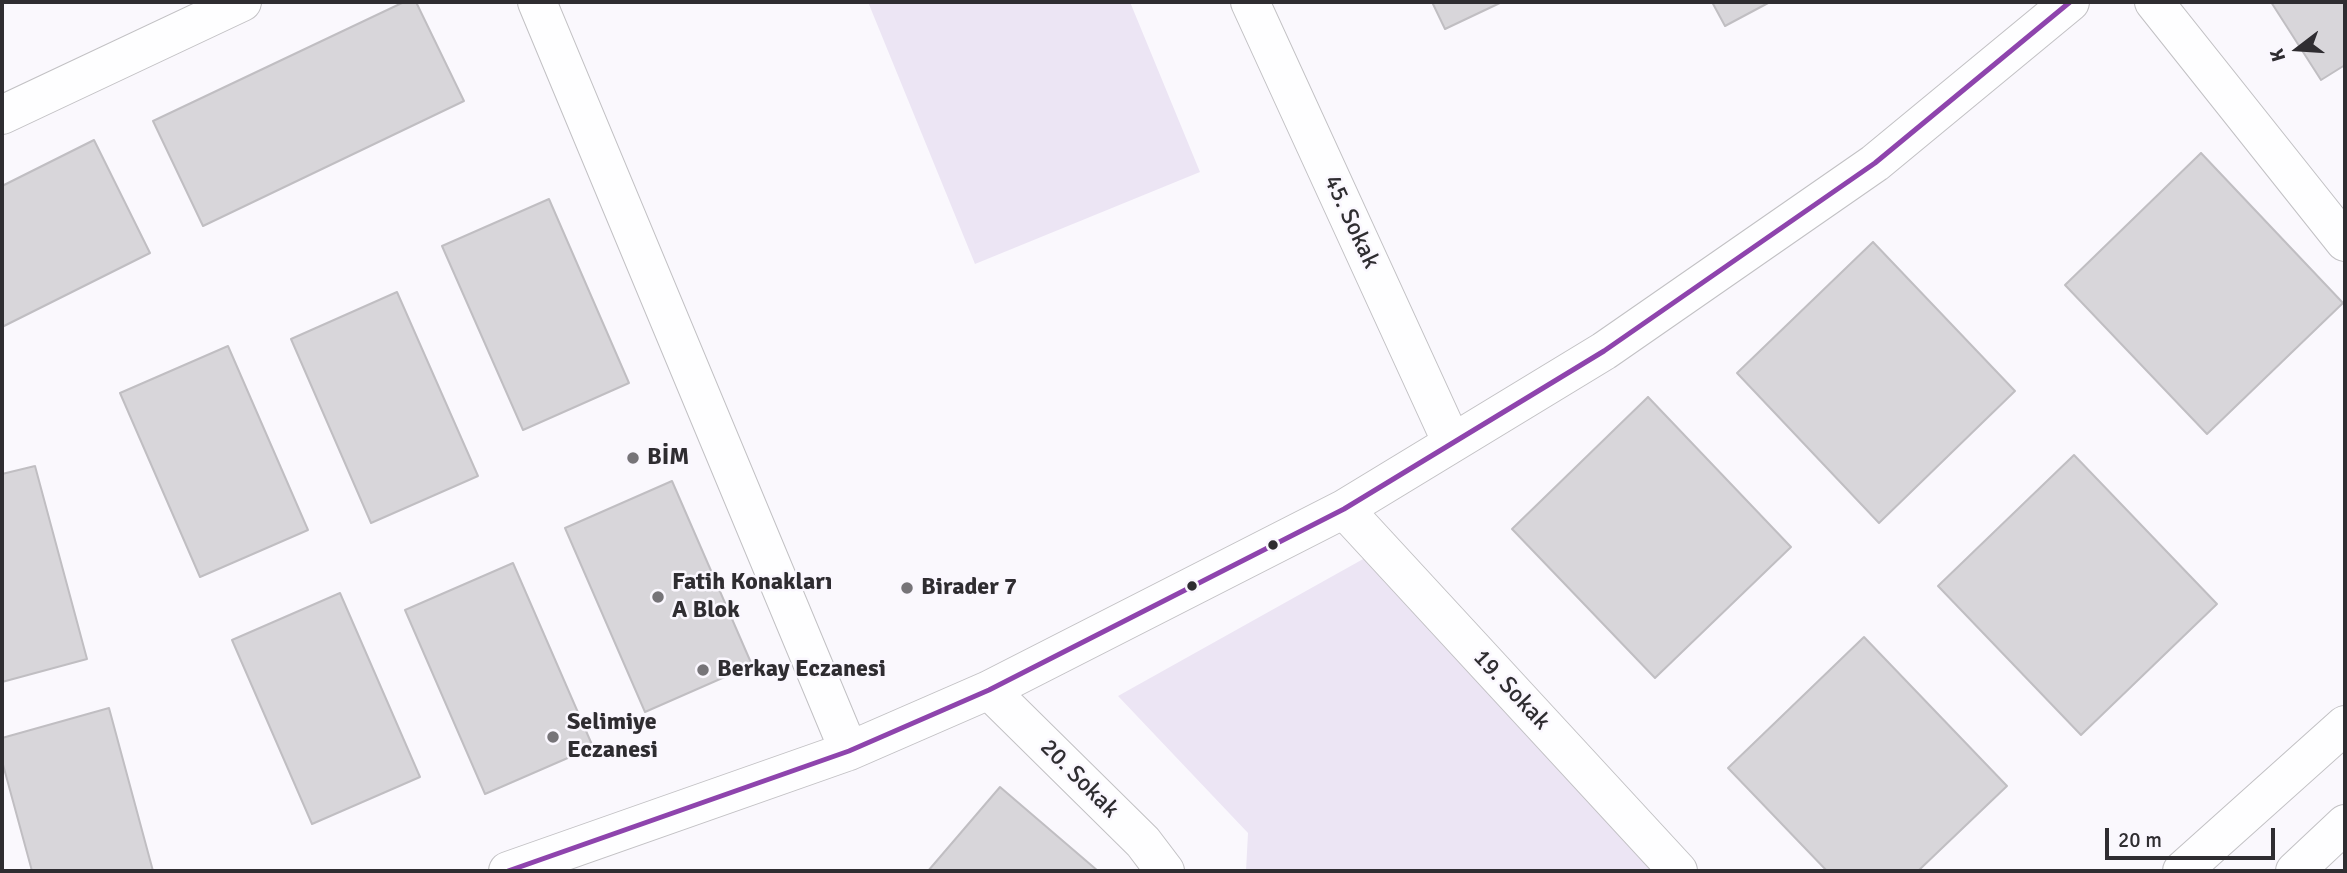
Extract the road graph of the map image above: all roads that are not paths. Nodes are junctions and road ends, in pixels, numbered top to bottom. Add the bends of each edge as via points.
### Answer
1 (242, 2) edge
2 (537, 2) edge
3 (1250, 2) edge
4 (2070, 2) edge
5 (2154, 2) edge
6 (2, 115) edge
7 (2345, 242) edge
8 (1452, 443) junction
9 (1344, 509) junction
10 (989, 690) junction
11 (2345, 725) edge
12 (849, 751) junction
13 (2345, 824) edge
14 (508, 871) edge
15 (1165, 871) edge
16 (1678, 871) edge
17 (2182, 871) edge
18 (2295, 871) edge

1 - 6 street
2 - 12 street
3 - 8 street, 45. Sokak
4 - 8 street via 1875,163 1604,351
5 - 7 street
8 - 9 street
9 - 10 street
9 - 16 street, 19. Sokak
10 - 12 street
10 - 15 street, 20. Sokak via 1143,842
11 - 17 street
12 - 14 street
13 - 18 street

